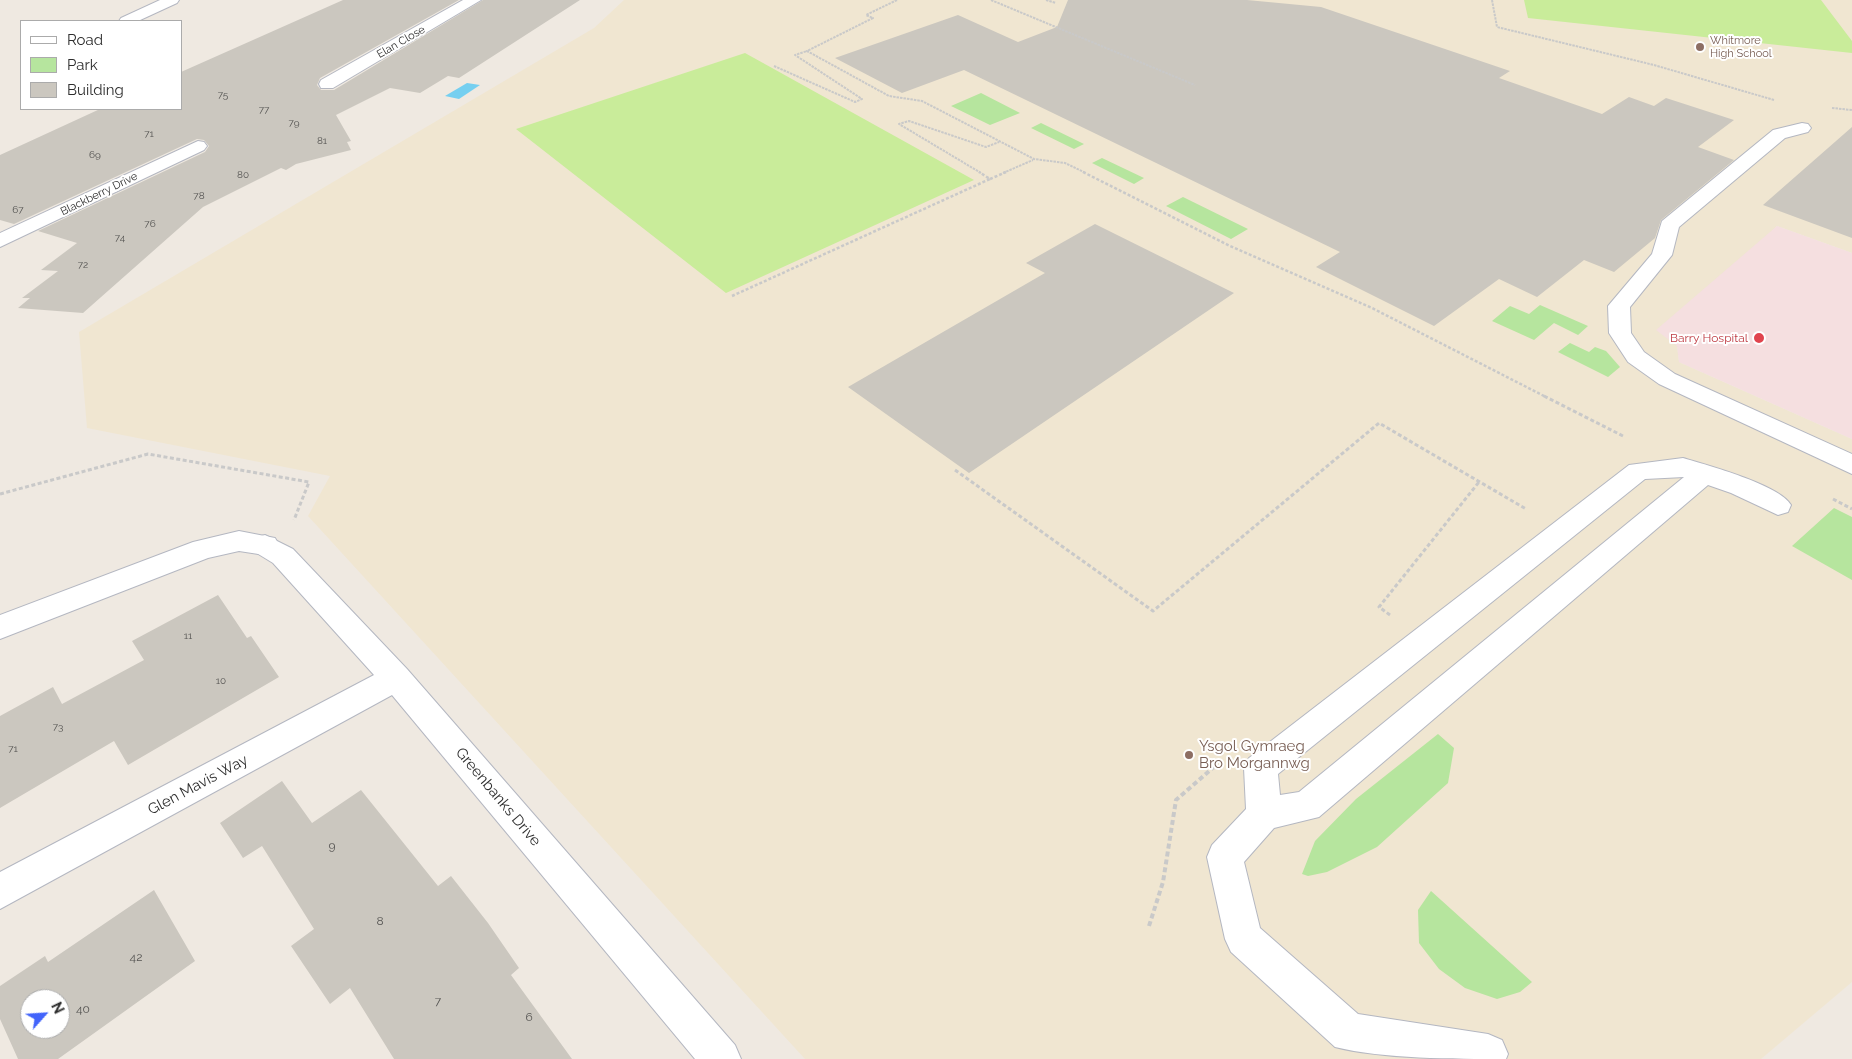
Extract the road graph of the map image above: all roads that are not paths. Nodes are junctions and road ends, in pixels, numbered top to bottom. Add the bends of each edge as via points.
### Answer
1 (172, 0) edge
2 (474, 0) edge
3 (128, 20) edge
4 (327, 84) dead end
5 (1802, 128) dead end
6 (198, 146) dead end
7 (0, 241) edge
8 (1852, 465) edge
9 (1704, 474) junction
10 (1778, 505) dead end
11 (0, 627) edge
12 (396, 678) junction
13 (1264, 814) junction
14 (0, 891) edge
15 (1488, 1054) dead end
16 (721, 1059) edge

1 - 3 street
2 - 4 street, Elan Close
5 - 8 street via 1779,134 1669,225 1662,254 1619,306 1620,333 1636,357 1667,379
6 - 7 street, Blackberry Drive
9 - 10 street via 1740,486
9 - 13 street via 1308,806
9 - 13 street via 1684,467 1638,471 1261,768
11 - 12 street, Greenbanks Drive via 202,549 239,542 265,545 283,556
12 - 14 street, Glen Mavis Way
12 - 16 street, Greenbanks Drive
13 - 15 street via 1225,857 1244,939 1350,1033

